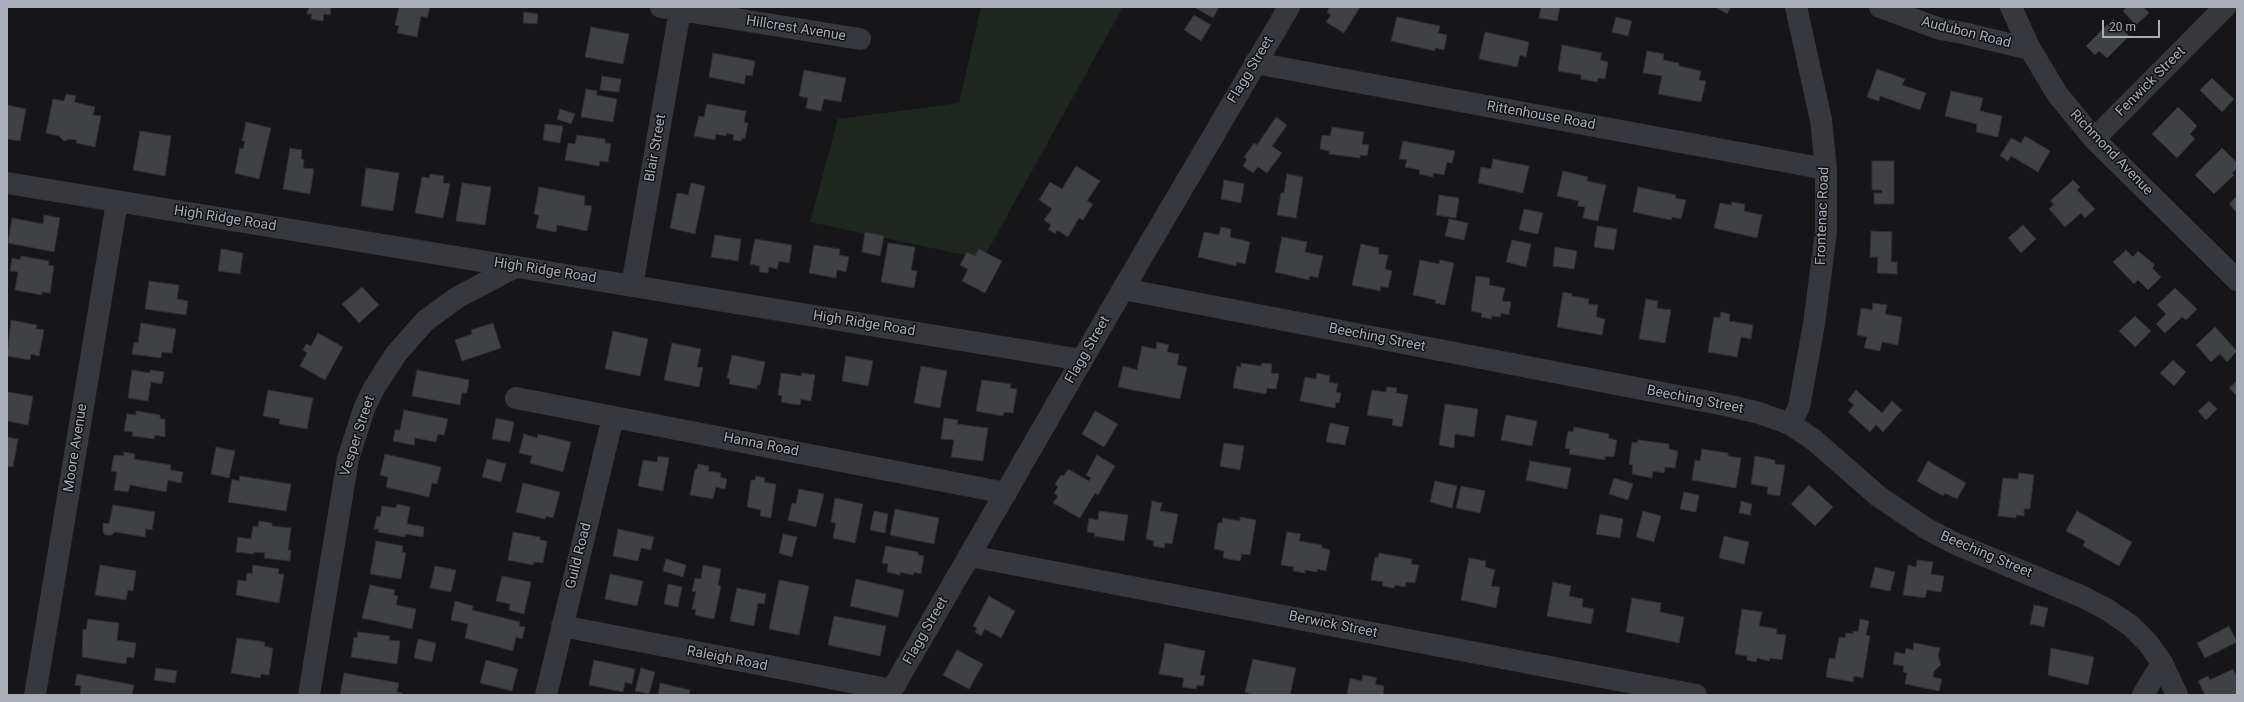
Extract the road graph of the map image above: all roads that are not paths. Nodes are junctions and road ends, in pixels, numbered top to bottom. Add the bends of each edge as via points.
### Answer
1 (1289, 7) edge
2 (1796, 7) edge
3 (1880, 7) edge
4 (2010, 7) edge
5 (2225, 7) edge
6 (670, 9) edge
7 (860, 39) dead end
8 (2030, 49) junction
9 (1255, 63) junction
10 (2094, 139) junction
11 (1826, 169) junction
12 (7, 183) edge
13 (117, 202) junction
14 (515, 267) junction
15 (2237, 280) edge
16 (632, 286) junction
17 (1123, 289) junction
18 (1082, 360) junction
19 (516, 398) dead end
20 (613, 417) junction
21 (1790, 424) junction
22 (1006, 493) junction
23 (970, 556) junction
24 (562, 626) junction
25 (2162, 663) junction
26 (891, 693) edge
27 (35, 695) edge
28 (309, 695) edge
29 (546, 695) edge
30 (1696, 695) edge
31 (2143, 695) edge
32 (2177, 695) edge

1 - 9 street, Flagg Street
2 - 11 street, Frontenac Road via 1821,120
3 - 8 street, Audubon Road via 1940,29
4 - 8 street, Richmond Avenue
5 - 10 street, Fenwick Street
6 - 7 street, Hillcrest Avenue
6 - 16 street, Blair Street
8 - 10 street, Richmond Avenue via 2058,96
9 - 11 street, Rittenhouse Road
9 - 17 street, Flagg Street
10 - 15 street, Richmond Avenue
11 - 21 street, Frontenac Road via 1826,232 1822,275 1799,408
12 - 13 street, High Ridge Road
13 - 14 street, High Ridge Road
13 - 27 street, Moore Avenue
14 - 16 street, High Ridge Road
14 - 28 street, Vesper Street via 458,297 425,321 396,354 364,408 348,459
16 - 18 street, High Ridge Road
17 - 18 street, Flagg Street
17 - 21 street, Beeching Street via 1730,406
18 - 22 street, Flagg Street
19 - 20 street, Hanna Road
20 - 22 street, Hanna Road
20 - 24 street, Guild Road
21 - 25 street, Beeching Street via 1814,440 1878,496 1927,529 2108,610 2131,626 2148,643
22 - 23 street, Flagg Street
23 - 26 street, Flagg Street
23 - 30 street, Berwick Street
24 - 26 street, Raleigh Road
24 - 29 street, Guild Road
25 - 31 street
25 - 32 street, Beeching Street

